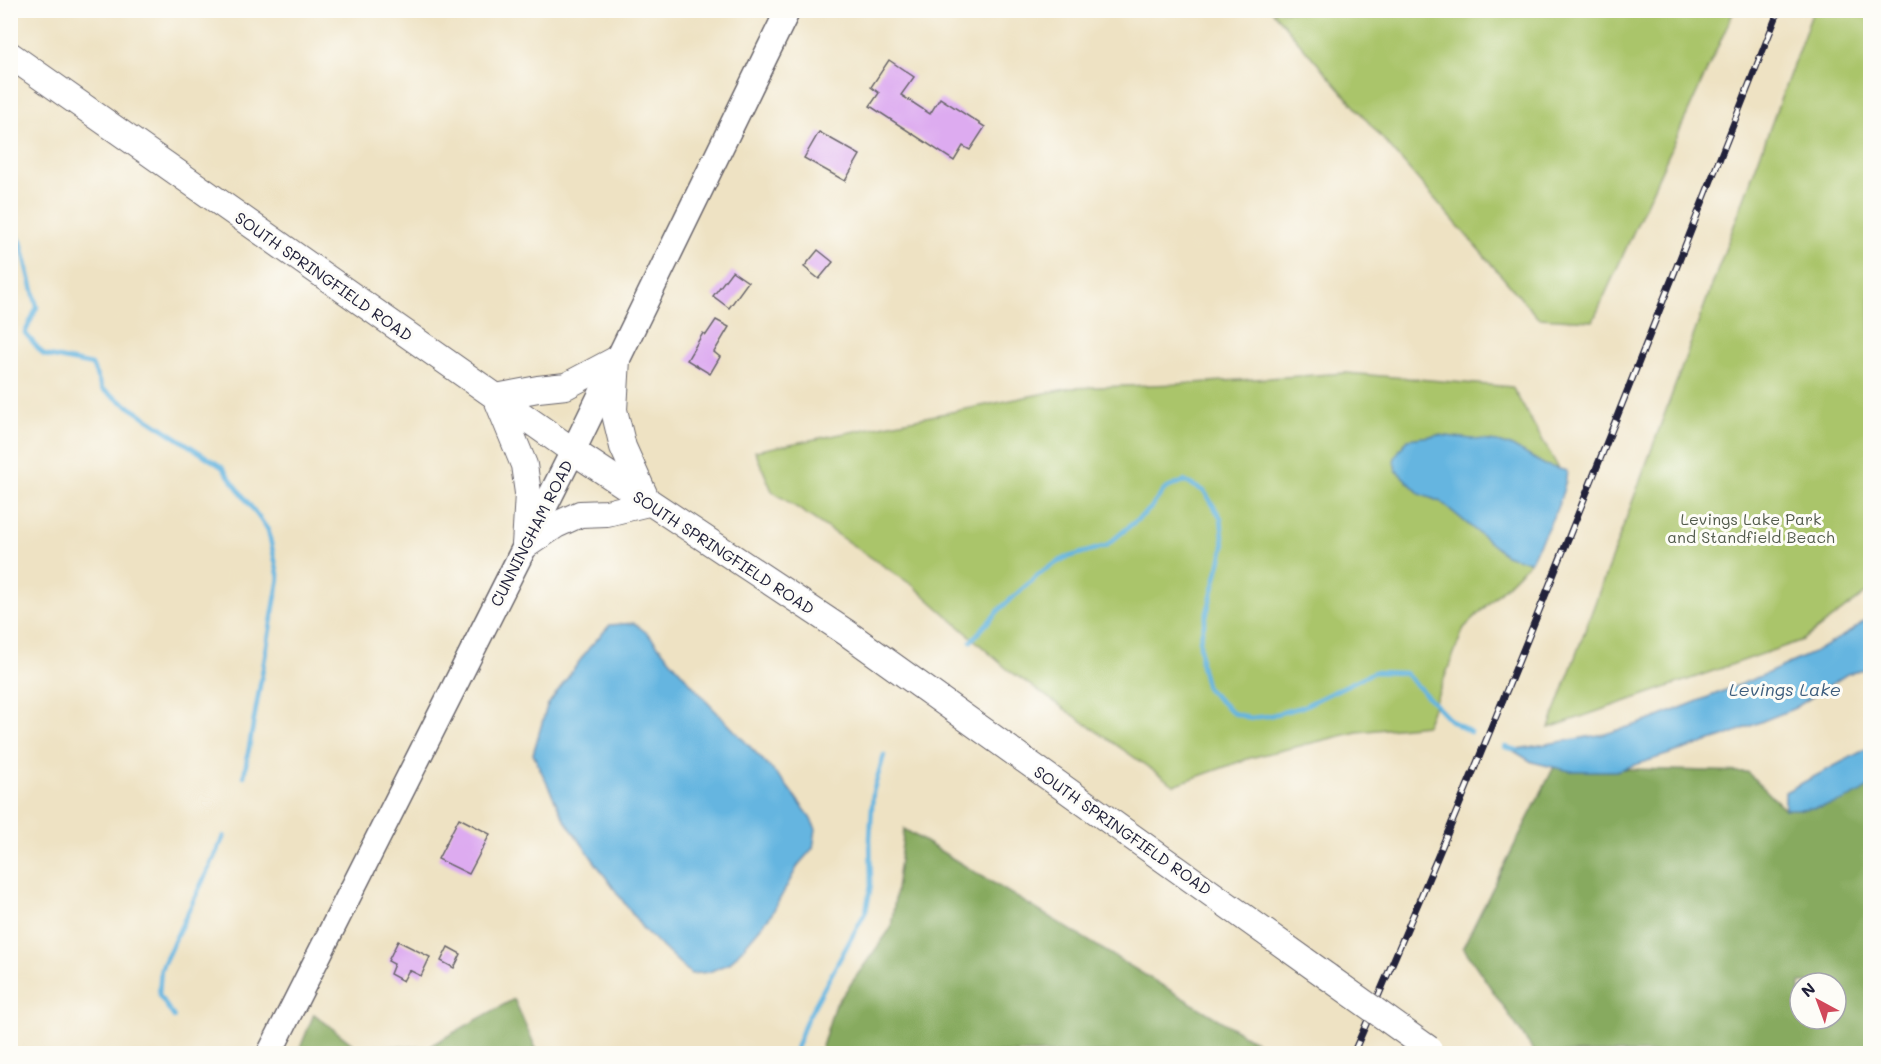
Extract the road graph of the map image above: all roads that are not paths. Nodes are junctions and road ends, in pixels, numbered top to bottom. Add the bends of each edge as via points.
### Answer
1 (788, 10) edge
2 (10, 55) edge
3 (617, 359) junction
4 (496, 397) junction
5 (573, 451) junction
6 (648, 503) junction
7 (525, 546) junction
8 (1432, 1051) edge
9 (269, 1053) edge

1 - 3 main road, CUNNINGHAM ROAD
2 - 4 main road, SOUTH SPRINGFIELD ROAD
3 - 4 main road via 566,386
3 - 5 main road, CUNNINGHAM ROAD
3 - 6 main road via 614,410 623,447
4 - 5 main road, SOUTH SPRINGFIELD ROAD
4 - 7 main road via 524,465 528,493
5 - 6 main road, SOUTH SPRINGFIELD ROAD
5 - 7 main road, CUNNINGHAM ROAD
6 - 7 main road via 608,513 580,514
6 - 8 main road, SOUTH SPRINGFIELD ROAD, bridge via 847,633
7 - 9 main road, CUNNINGHAM ROAD

